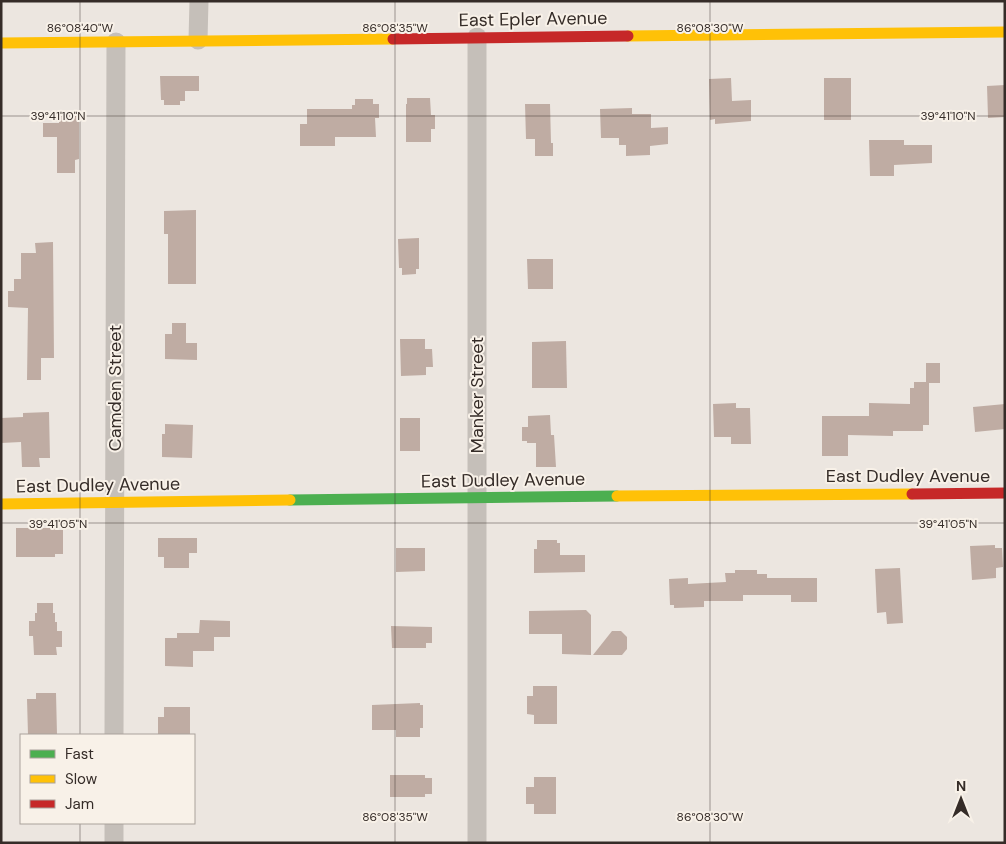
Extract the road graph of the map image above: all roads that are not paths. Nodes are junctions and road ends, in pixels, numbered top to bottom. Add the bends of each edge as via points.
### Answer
1 (199, 1) edge
2 (1005, 32) edge
3 (477, 37) junction
4 (198, 40) junction
5 (116, 42) junction
6 (1, 43) edge
7 (1005, 493) edge
8 (477, 497) junction
9 (115, 502) junction
10 (1, 504) edge
11 (114, 734) edge
12 (114, 824) edge
13 (114, 843) edge
14 (476, 843) edge

1 - 4 street
2 - 3 street, East Epler Avenue
3 - 4 street, East Epler Avenue
3 - 8 street, Manker Street
4 - 5 street, East Epler Avenue
5 - 6 street, East Epler Avenue
5 - 9 street, Camden Street
7 - 8 street, East Dudley Avenue
8 - 9 street, East Dudley Avenue
8 - 14 street, Manker Street
9 - 10 street, East Dudley Avenue
9 - 11 street, Camden Street
12 - 13 street

